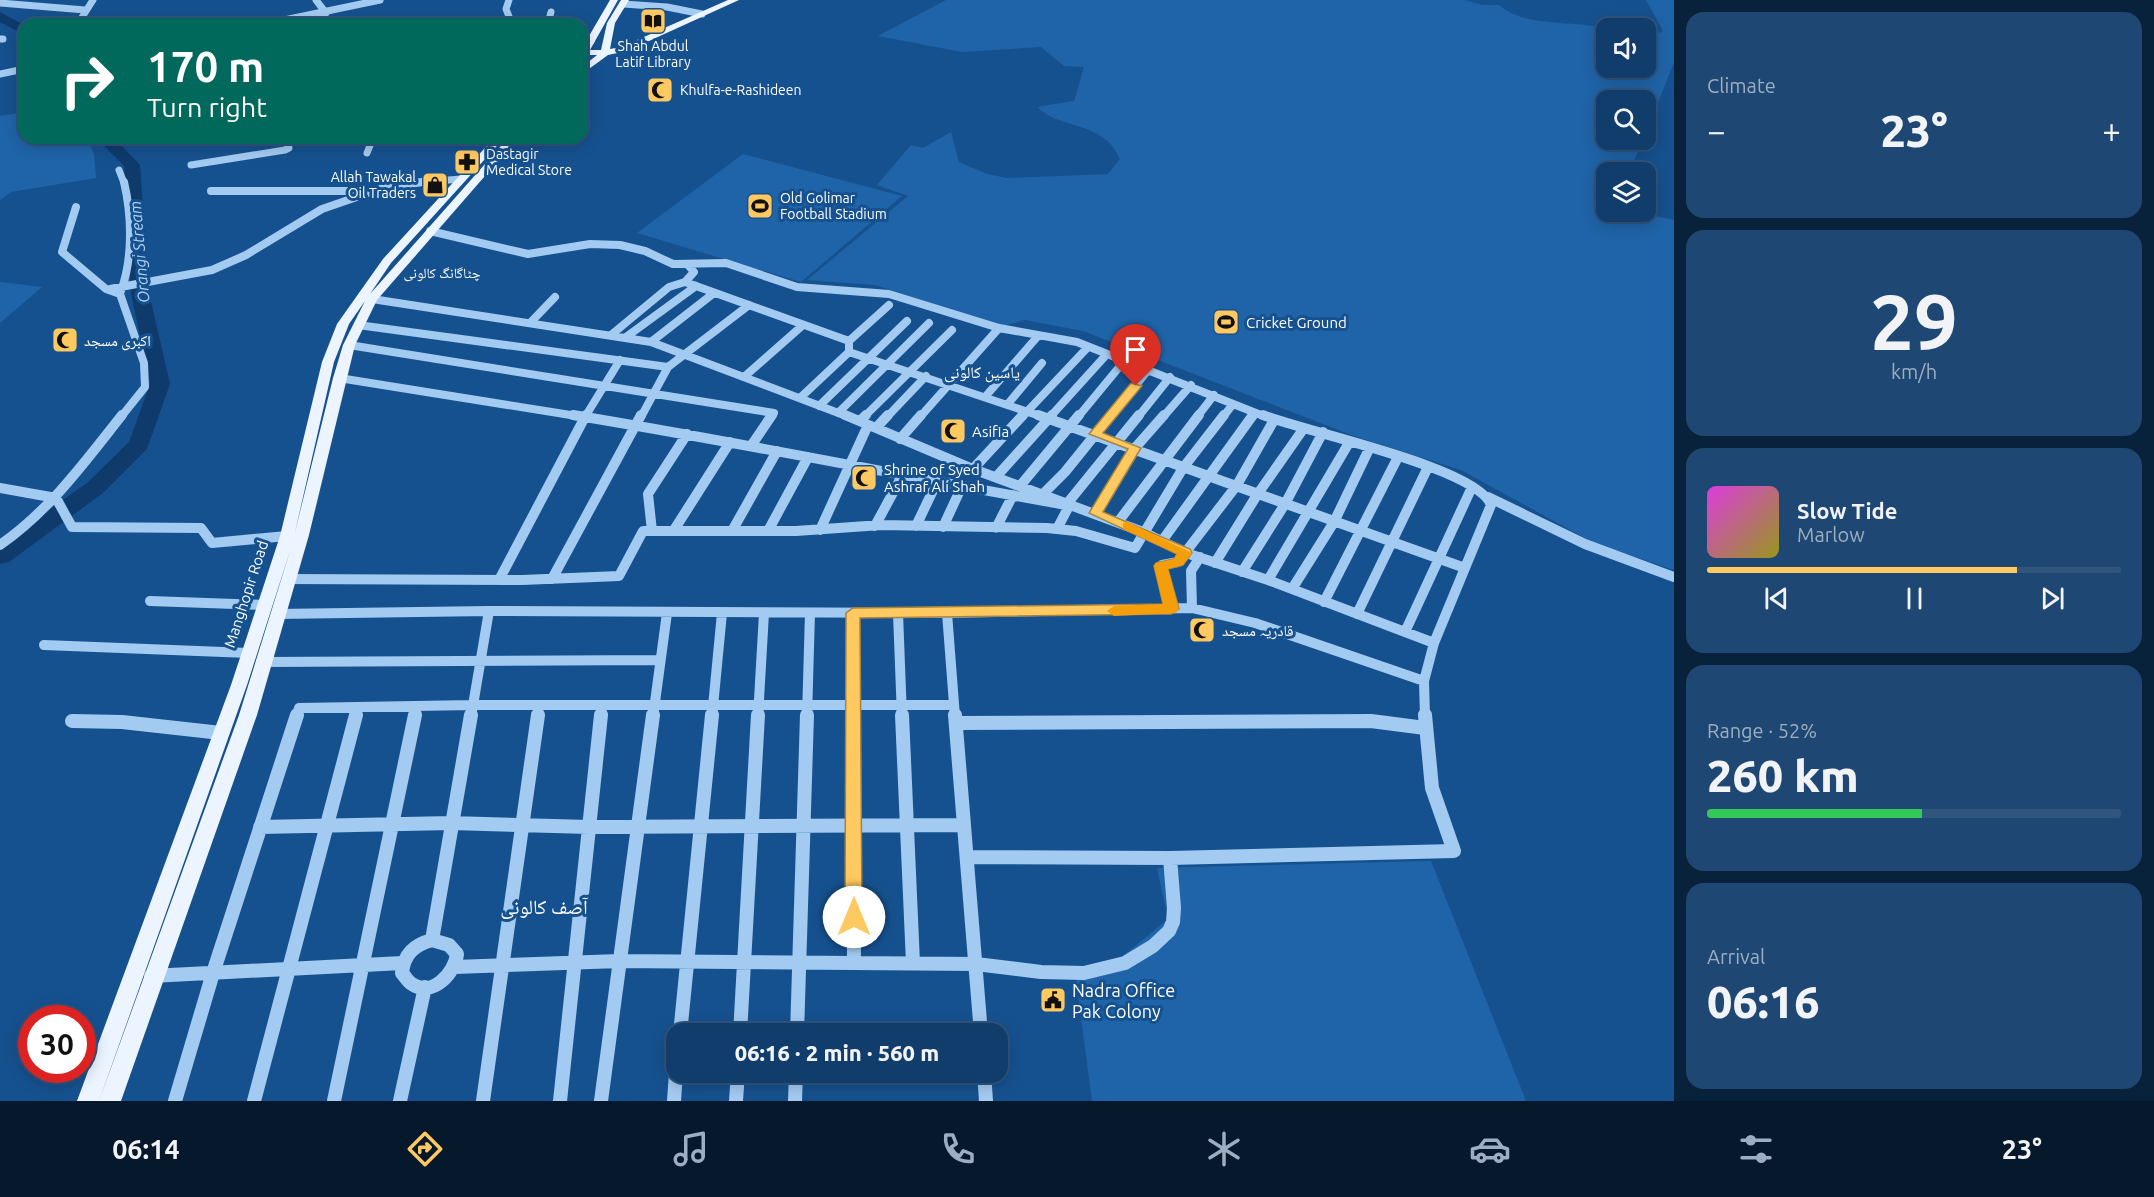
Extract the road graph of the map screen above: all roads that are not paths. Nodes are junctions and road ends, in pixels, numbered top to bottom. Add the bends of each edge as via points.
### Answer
1 (93, 0) edge
2 (316, 0) edge
3 (380, 0) edge
4 (509, 0) edge
5 (735, 0) edge
6 (621, 1) edge
7 (0, 3) edge
8 (346, 3) edge
9 (85, 10) junction
10 (326, 10) junction
11 (552, 12) dead end
12 (702, 14) junction
13 (81, 18) edge
14 (291, 18) edge
15 (319, 18) edge
16 (510, 18) edge
17 (550, 18) edge
18 (588, 40) edge
19 (605, 53) junction
20 (588, 54) edge
21 (588, 66) edge
22 (18, 70) edge
23 (0, 74) edge
24 (288, 144) edge
25 (371, 144) edge
26 (493, 144) edge
27 (508, 144) edge
28 (367, 153) dead end
29 (191, 165) dead end
30 (119, 170) dead end
31 (461, 179) junction
32 (211, 190) dead end
33 (366, 192) junction
34 (76, 207) dead end
35 (430, 231) junction
36 (688, 265) junction
37 (685, 282) junction
38 (696, 286) junction
39 (122, 290) junction
40 (714, 293) junction
41 (555, 297) dead end
42 (372, 299) junction
43 (749, 305) junction
44 (888, 305) dead end
45 (907, 321) dead end
46 (531, 322) junction
47 (929, 323) dead end
48 (358, 325) junction
49 (803, 325) junction
50 (999, 328) junction
51 (952, 330) dead end
52 (611, 334) junction
53 (1038, 336) junction
54 (627, 337) junction
55 (651, 342) junction
56 (349, 345) junction
57 (849, 346) junction
58 (1088, 347) junction
59 (1107, 354) junction
60 (686, 355) junction
61 (870, 358) junction
62 (620, 360) junction
63 (1125, 360) junction
64 (1042, 363) dead end
65 (889, 364) junction
66 (668, 367) junction
67 (1149, 369) junction
68 (910, 371) junction
69 (926, 376) junction
70 (744, 377) junction
71 (1170, 377) junction
72 (339, 378) junction
73 (603, 385) junction
74 (951, 385) junction
75 (1191, 385) junction
76 (655, 393) junction
77 (1214, 395) junction
78 (985, 397) junction
79 (800, 398) junction
80 (1233, 404) junction
81 (1007, 405) junction
82 (819, 406) junction
83 (1027, 412) junction
84 (1255, 412) junction
85 (838, 413) junction
86 (584, 418) junction
87 (1047, 420) junction
88 (1274, 420) junction
89 (635, 425) junction
90 (868, 425) junction
91 (1070, 427) junction
92 (1304, 428) junction
93 (1323, 432) junction
94 (687, 434) junction
95 (1095, 434) junction
96 (900, 439) junction
97 (1350, 441) junction
98 (730, 442) junction
99 (1119, 442) junction
100 (751, 446) junction
101 (1370, 447) junction
102 (1135, 448) junction
103 (777, 451) junction
104 (808, 457) junction
105 (1398, 457) junction
106 (1165, 458) junction
107 (847, 465) junction
108 (1428, 467) junction
109 (1183, 468) junction
110 (973, 469) junction
111 (902, 476) junction
112 (1209, 476) junction
113 (996, 477) junction
114 (937, 482) junction
115 (1236, 484) junction
116 (962, 486) junction
117 (1020, 486) junction
118 (1472, 487) junction
119 (0, 488) edge
120 (1013, 495) junction
121 (1042, 495) junction
122 (1257, 495) junction
123 (1488, 497) junction
124 (56, 498) junction
125 (1285, 504) junction
126 (1067, 505) junction
127 (1307, 511) junction
128 (1095, 513) junction
129 (1118, 522) junction
130 (1334, 522) junction
131 (875, 526) junction
132 (916, 526) junction
133 (943, 526) junction
134 (996, 528) junction
135 (1057, 529) junction
136 (674, 530) junction
137 (819, 530) junction
138 (652, 531) junction
139 (732, 531) junction
140 (768, 531) junction
141 (1360, 531) junction
142 (1143, 532) junction
143 (287, 536) junction
144 (1162, 541) junction
145 (1394, 542) junction
146 (0, 545) edge
147 (1186, 553) junction
148 (1200, 557) junction
149 (1440, 559) junction
150 (1215, 563) junction
151 (1465, 568) junction
152 (1242, 572) junction
153 (1674, 577) edge
154 (288, 579) junction
155 (552, 579) junction
156 (499, 580) junction
157 (1268, 580) junction
158 (1292, 589) junction
159 (150, 601) dead end
160 (1324, 602) junction
161 (1192, 608) junction
162 (271, 609) junction
163 (1171, 609) junction
164 (489, 611) junction
165 (667, 613) junction
166 (722, 613) junction
167 (764, 613) junction
168 (810, 613) junction
169 (853, 613) junction
170 (898, 613) junction
171 (947, 613) junction
172 (1358, 614) junction
173 (1405, 632) junction
174 (1434, 643) junction
175 (44, 645) dead end
176 (249, 653) junction
177 (660, 660) junction
178 (481, 661) junction
179 (263, 662) junction
180 (1424, 681) junction
181 (473, 705) junction
182 (539, 705) junction
183 (602, 705) junction
184 (654, 705) junction
185 (759, 705) junction
186 (807, 705) junction
187 (853, 705) junction
188 (903, 705) junction
189 (953, 705) junction
190 (417, 706) junction
191 (713, 706) junction
192 (358, 707) junction
193 (72, 720) dead end
194 (956, 723) junction
195 (1425, 728) junction
196 (221, 733) junction
197 (451, 823) junction
198 (803, 824) junction
199 (853, 824) junction
200 (392, 825) junction
201 (701, 825) junction
202 (752, 825) junction
203 (908, 825) junction
204 (964, 825) junction
205 (521, 826) junction
206 (638, 826) junction
207 (260, 827) junction
208 (327, 827) junction
209 (589, 827) junction
210 (967, 857) junction
211 (1170, 858) junction
212 (432, 940) junction
213 (619, 962) junction
214 (744, 962) junction
215 (402, 963) junction
216 (575, 963) junction
217 (687, 963) junction
218 (798, 963) junction
219 (854, 963) junction
220 (913, 963) junction
221 (976, 964) junction
222 (364, 965) junction
223 (501, 966) junction
224 (455, 967) junction
225 (290, 969) junction
226 (213, 973) junction
227 (156, 976) junction
228 (133, 977) junction
229 (425, 987) junction
230 (681, 1023) edge
231 (741, 1023) edge
232 (797, 1023) edge
233 (980, 1023) edge
234 (675, 1083) edge
235 (737, 1083) edge
236 (796, 1083) edge
237 (985, 1083) edge
238 (88, 1101) edge
239 (110, 1101) edge
240 (175, 1101) edge
241 (254, 1101) edge
242 (334, 1101) edge
243 (400, 1101) edge
244 (483, 1101) edge
245 (560, 1101) edge
246 (602, 1101) edge
247 (674, 1101) edge
248 (736, 1101) edge
249 (795, 1101) edge
250 (986, 1101) edge

1 - 9 street
2 - 10 street
3 - 8 street
4 - 16 street via 506,9
5 - 12 main road
6 - 12 street
6 - 18 main road
6 - 19 main road via 611,23
7 - 9 street
8 - 10 street
9 - 13 street
10 - 14 street
10 - 15 street
11 - 17 street
12 - 19 main road via 624,49
19 - 20 main road
19 - 21 main road
22 - 23 street
24 - 29 street via 285,150
25 - 28 street
26 - 31 main road, Manghopir Road
27 - 35 main road, Manghopir Road
30 - 39 street via 128,203 129,262
31 - 33 street via 416,182
31 - 143 main road, Manghopir Road via 387,261 344,324 328,362
32 - 33 street
33 - 39 street via 304,218 225,265
34 - 39 street via 62,252 106,289
35 - 36 street via 528,254 590,244 620,245 673,264
35 - 42 main road, Manghopir Road
36 - 37 street via 694,272
36 - 50 street via 726,263 797,286 889,294
37 - 38 street
37 - 52 street via 669,287
38 - 40 street
38 - 54 street
39 - 124 street via 144,363 145,387
40 - 43 street
40 - 55 street
41 - 46 street
42 - 46 street
42 - 48 main road, Manghopir Road
43 - 49 street
43 - 60 street
44 - 57 street
45 - 61 street
46 - 52 street
47 - 65 street
48 - 56 main road, Manghopir Road
48 - 62 street
49 - 57 street
49 - 70 street
50 - 53 street
50 - 74 street
51 - 68 street
52 - 54 street
53 - 58 street
53 - 78 street
54 - 55 street
55 - 60 street
56 - 72 main road, Manghopir Road
56 - 73 street
57 - 61 street
57 - 79 street
58 - 59 street
58 - 83 street
59 - 63 street
59 - 87 street
60 - 66 street
60 - 70 street
61 - 65 street
61 - 82 street
62 - 66 street
62 - 73 street
63 - 67 street
63 - 91 street
64 - 81 street
65 - 68 street
65 - 85 street
66 - 76 street
67 - 71 street
67 - 95 street
68 - 69 street
68 - 90 street
69 - 74 street
69 - 90 street
70 - 79 street
71 - 75 street
71 - 99 street
72 - 86 street
72 - 154 main road, Manghopir Road
73 - 76 street
73 - 86 street
74 - 78 street
74 - 96 street
75 - 77 street
75 - 102 street
76 - 89 street
76 - 100 street via 774,413
77 - 80 street
77 - 106 street
78 - 81 street
79 - 82 street
80 - 84 street
80 - 109 street
81 - 83 street
82 - 85 street
83 - 87 street
83 - 110 street
84 - 88 street
84 - 112 street
85 - 90 street
86 - 89 street
86 - 156 street
87 - 91 street
87 - 113 street
88 - 92 street
88 - 115 street
89 - 94 street
89 - 155 street
90 - 96 street
90 - 107 street
91 - 95 street
91 - 117 street
92 - 93 street
92 - 122 street
93 - 97 street
93 - 125 street
94 - 98 street
94 - 138 street via 648,494
95 - 99 street
95 - 121 street
96 - 110 street
97 - 101 street
97 - 127 street
98 - 100 street
98 - 136 street
99 - 102 street
99 - 126 street
100 - 103 street
101 - 105 street
101 - 130 street
102 - 106 street
102 - 128 street
103 - 104 street
103 - 139 street
104 - 107 street
104 - 140 street
105 - 108 street
105 - 141 street
106 - 109 street
106 - 129 street
107 - 111 street
107 - 137 street
108 - 118 street
108 - 145 street
109 - 112 street
109 - 142 street
110 - 113 street
111 - 114 street
111 - 131 street
112 - 115 street
112 - 144 street
113 - 117 street
114 - 116 street
114 - 132 street
115 - 122 street
115 - 147 street
116 - 120 street
116 - 133 street
117 - 121 street
118 - 123 street
118 - 149 street
119 - 124 street
120 - 126 street
120 - 134 street
121 - 126 street
122 - 125 street
122 - 150 street
123 - 151 street via 1491,505
123 - 153 street via 1585,544
124 - 143 street via 72,527 201,528 212,543
124 - 146 street
125 - 127 street
125 - 152 street
126 - 128 street
126 - 135 street
127 - 130 street
127 - 157 street
128 - 129 street
129 - 142 street
130 - 141 street
130 - 158 street
131 - 132 street
131 - 137 street
132 - 133 street
133 - 134 street
134 - 135 street
135 - 142 street via 1135,548
136 - 138 street
136 - 139 street
137 - 140 street
138 - 155 street via 643,531 619,576
139 - 140 street
141 - 145 street
141 - 160 street
142 - 144 street
143 - 162 main road, Manghopir Road
144 - 147 street
145 - 149 street
145 - 172 street
147 - 148 street
147 - 163 street via 1178,562 1161,566
148 - 150 street
148 - 161 street via 1191,571
149 - 151 street
149 - 173 street
150 - 152 street
151 - 174 street
152 - 157 street
154 - 156 street
154 - 162 main road, Manghopir Road
155 - 156 street
157 - 158 street
158 - 160 street
159 - 162 street
160 - 172 street
161 - 163 street
161 - 180 street via 1255,623
162 - 164 street
162 - 176 main road, Manghopir Road
162 - 179 main road, Manghopir Road
163 - 171 street
164 - 165 street
164 - 178 street
165 - 166 street
165 - 177 street
166 - 167 street
166 - 191 street
167 - 168 street
167 - 185 street
168 - 169 street
168 - 186 street
169 - 170 street
169 - 187 street
170 - 171 street
170 - 188 street
171 - 189 street
172 - 173 street
173 - 174 street
174 - 180 street
175 - 176 street
176 - 196 main road, Manghopir Road
177 - 178 street
177 - 184 street
178 - 179 street
178 - 181 street
179 - 227 main road, Manghopir Road
180 - 195 street
181 - 182 street
181 - 190 street
181 - 197 street
182 - 183 street
182 - 205 street
183 - 184 street
183 - 209 street
184 - 191 street
184 - 206 street
185 - 186 street
185 - 191 street
185 - 202 street
186 - 187 street
186 - 198 street
187 - 188 street
187 - 199 street
188 - 189 street
188 - 203 street
189 - 194 street
190 - 192 street
190 - 200 street
191 - 201 street
192 - 207 street via 299,708
192 - 208 street
193 - 196 street
194 - 195 street via 1377,721
194 - 204 street
195 - 211 street via 1432,788 1454,851
196 - 228 main road, Manghopir Road
197 - 200 street
197 - 205 street
197 - 212 street
198 - 199 street
198 - 202 street
198 - 218 street
199 - 203 street
199 - 219 street
200 - 208 street
200 - 222 street
201 - 202 street
201 - 206 street
201 - 217 street
202 - 214 street
203 - 204 street
203 - 220 street
204 - 210 street
205 - 209 street
205 - 223 street
206 - 209 street
206 - 213 street
207 - 208 street
207 - 226 street
208 - 225 street
209 - 216 street
210 - 211 street
210 - 221 street
211 - 221 street via 1173,923 1156,945 1129,963 1091,974
212 - 215 street via 412,948
212 - 224 street via 452,945 457,959
213 - 216 street
213 - 217 street
213 - 246 street
214 - 217 street
214 - 218 street
214 - 231 street
215 - 222 street
215 - 229 street via 405,980
216 - 223 street
216 - 245 street
217 - 230 street
218 - 219 street
218 - 232 street
219 - 220 street
220 - 221 street
221 - 233 street
222 - 225 street
222 - 242 street
223 - 224 street
223 - 244 street
224 - 229 street via 445,980
225 - 226 street
225 - 241 street
226 - 227 street
226 - 240 street
227 - 228 street
227 - 239 main road, Manghopir Road
228 - 238 main road, Manghopir Road
229 - 243 street
234 - 247 street
235 - 248 street
236 - 249 street
237 - 250 street

